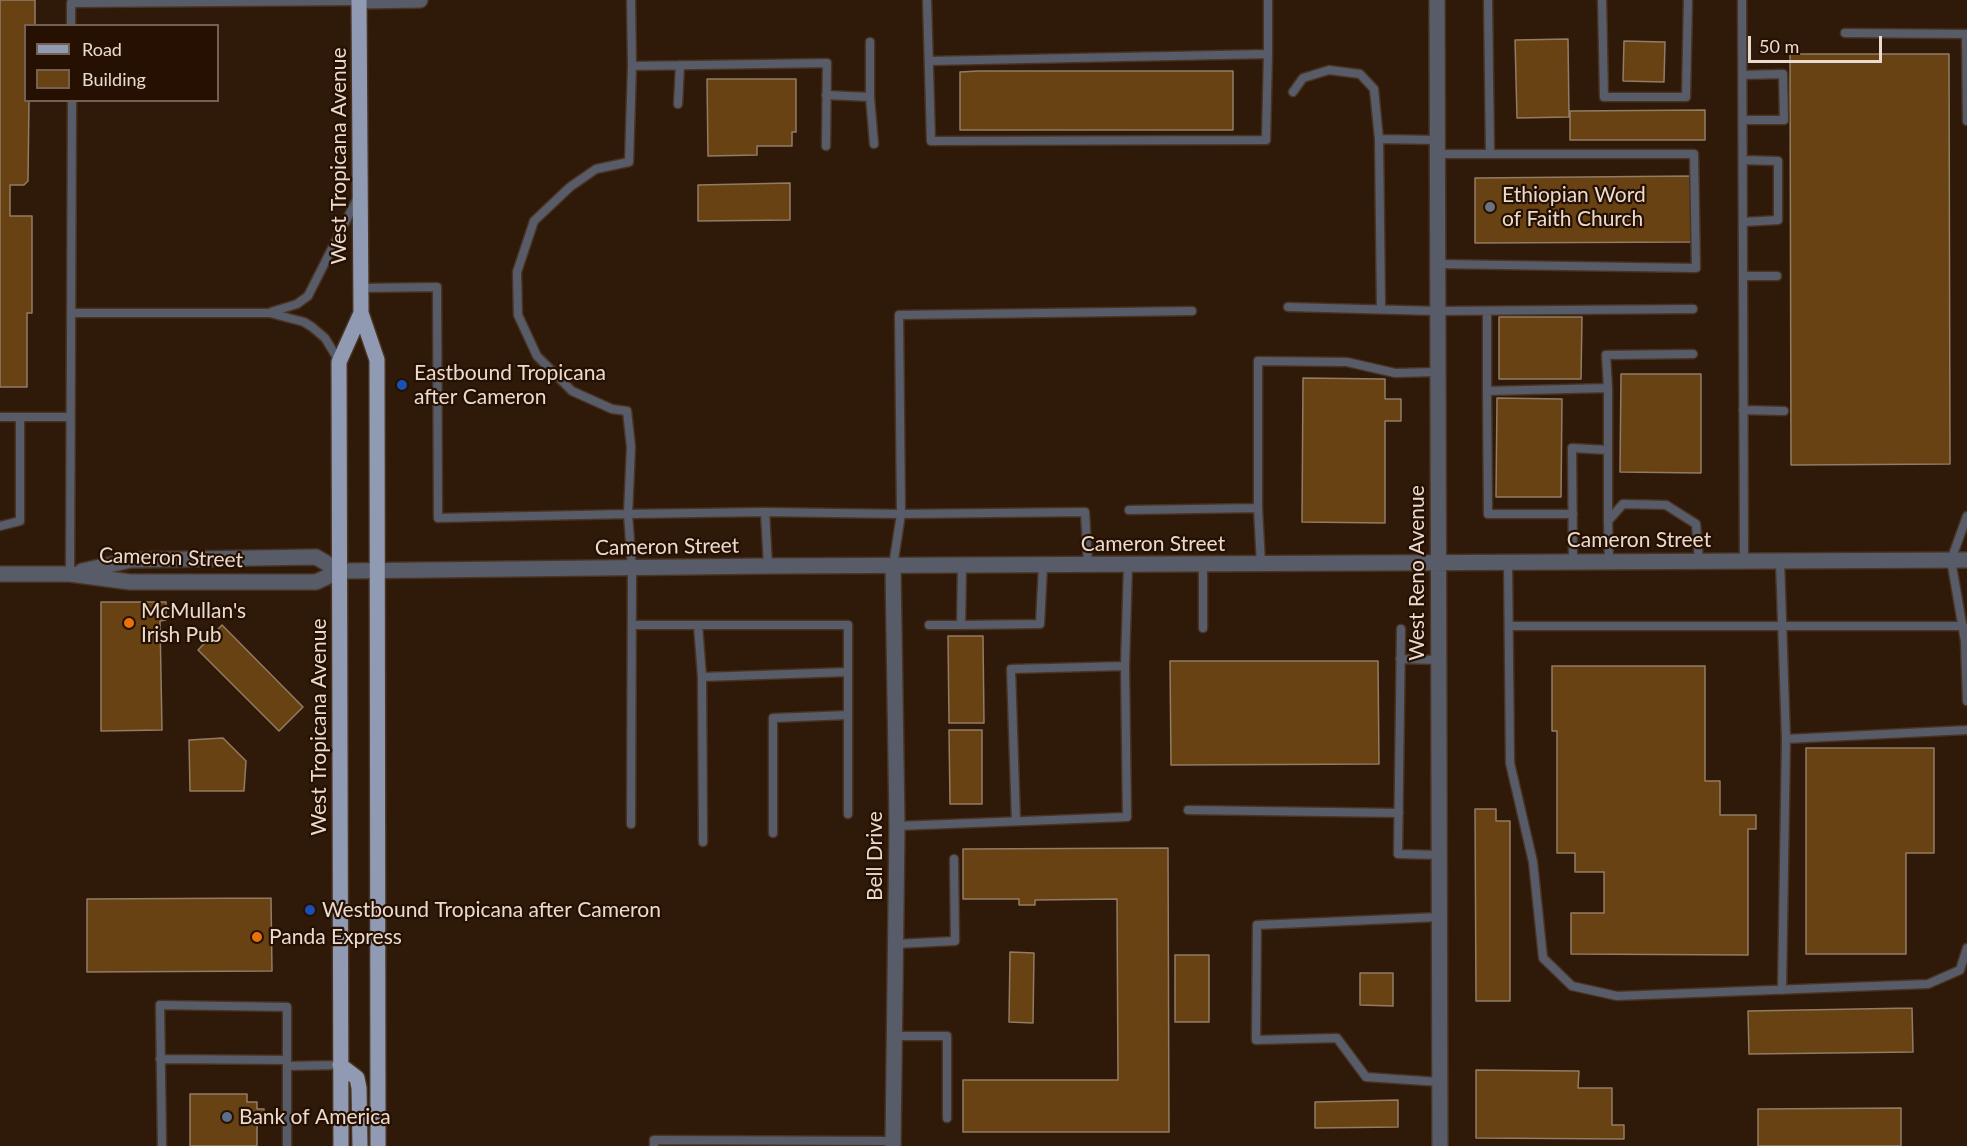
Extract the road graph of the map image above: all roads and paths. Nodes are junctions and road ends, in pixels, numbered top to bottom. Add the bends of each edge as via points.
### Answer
1 (359, 0) edge
2 (420, 0) edge
3 (631, 0) edge
4 (927, 0) edge
5 (1268, 0) edge
6 (1437, 0) edge
7 (1488, 0) edge
8 (1602, 0) edge
9 (1688, 0) edge
10 (1742, 0) edge
11 (71, 2) edge
12 (71, 24) edge
13 (1845, 33) dead end
14 (870, 42) dead end
15 (1268, 54) junction
16 (929, 61) junction
17 (680, 65) junction
18 (632, 66) junction
19 (1743, 75) junction
20 (1293, 92) dead end
21 (826, 95) junction
22 (870, 98) junction
23 (72, 102) edge
24 (678, 104) dead end
25 (1743, 120) junction
26 (1967, 121) edge
27 (1379, 139) junction
28 (873, 144) dead end
29 (826, 146) dead end
30 (1437, 147) junction
31 (1490, 154) junction
32 (1743, 160) junction
33 (360, 194) junction
34 (1743, 222) junction
35 (1437, 264) junction
36 (1743, 276) junction
37 (1777, 276) dead end
38 (361, 288) junction
39 (1288, 307) dead end
40 (1381, 309) junction
41 (1693, 309) dead end
42 (1192, 311) dead end
43 (1437, 311) junction
44 (1487, 311) junction
45 (71, 313) junction
46 (270, 313) junction
47 (361, 313) junction
48 (1693, 354) dead end
49 (339, 362) junction
50 (1437, 372) junction
51 (1608, 388) junction
52 (1487, 391) junction
53 (1743, 410) junction
54 (1784, 411) dead end
55 (0, 417) edge
56 (20, 417) junction
57 (70, 417) junction
58 (1608, 450) junction
59 (1258, 508) junction
60 (1129, 510) dead end
61 (765, 512) junction
62 (628, 514) junction
63 (901, 514) junction
64 (1573, 514) junction
65 (1967, 516) edge
66 (1608, 521) junction
67 (0, 526) edge
68 (1959, 560) edge
69 (1700, 561) junction
70 (1744, 561) junction
71 (1780, 561) junction
72 (1437, 562) junction
73 (1508, 562) junction
74 (1573, 562) junction
75 (1609, 562) junction
76 (1261, 564) junction
77 (1128, 565) junction
78 (1203, 565) junction
79 (768, 566) junction
80 (893, 566) junction
81 (962, 566) junction
82 (1043, 566) junction
83 (1088, 566) junction
84 (632, 569) junction
85 (340, 571) junction
86 (378, 571) junction
87 (0, 574) edge
88 (70, 574) junction
89 (632, 625) junction
90 (698, 625) junction
91 (961, 625) junction
92 (929, 626) dead end
93 (1509, 626) junction
94 (1963, 626) junction
95 (1782, 627) junction
96 (1203, 628) dead end
97 (1401, 629) dead end
98 (1400, 659) junction
99 (1438, 660) junction
100 (1125, 666) junction
101 (848, 672) junction
102 (702, 677) junction
103 (1967, 701) edge
104 (848, 715) junction
105 (1967, 730) edge
106 (1786, 739) junction
107 (1188, 810) dead end
108 (1399, 813) junction
109 (848, 814) dead end
110 (1016, 821) junction
111 (631, 824) dead end
112 (897, 826) junction
113 (773, 833) dead end
114 (703, 842) dead end
115 (1439, 855) junction
116 (954, 859) dead end
117 (1439, 917) junction
118 (896, 944) junction
119 (1967, 948) edge
120 (1782, 990) junction
121 (895, 1036) junction
122 (160, 1059) junction
123 (287, 1063) junction
124 (340, 1065) junction
125 (1440, 1082) junction
126 (947, 1118) dead end
127 (893, 1144) edge
128 (162, 1146) edge
129 (287, 1146) edge
130 (341, 1146) edge
131 (360, 1146) edge
132 (378, 1146) edge
133 (654, 1146) edge
134 (1440, 1146) edge

1 - 2 street
1 - 11 lane
1 - 33 main road, West Tropicana Avenue
3 - 18 lane
4 - 16 lane
5 - 15 lane
6 - 30 street, West Reno Avenue
7 - 31 lane
8 - 9 lane via 1604,97 1686,98
10 - 19 lane
11 - 12 lane
13 - 26 lane via 1966,34
14 - 22 lane
15 - 16 lane
15 - 16 lane via 1266,140 931,141
17 - 18 lane
17 - 21 lane via 827,63
17 - 24 lane
18 - 62 lane via 629,162 596,169 534,221 517,272 518,315 537,356 572,391 612,409 627,411 631,447
19 - 25 lane
19 - 25 lane via 1783,74 1784,120
20 - 27 lane via 1303,78 1329,70 1360,74 1374,88
21 - 22 lane
21 - 29 lane
22 - 28 lane
23 - 45 lane
25 - 32 lane
27 - 30 lane
27 - 40 lane
30 - 31 lane
30 - 35 street, West Reno Avenue
31 - 35 lane via 1694,154 1696,268
32 - 34 lane
32 - 34 lane via 1778,161 1778,220
33 - 38 main road, West Tropicana Avenue
33 - 46 lane via 308,296
34 - 36 lane
35 - 43 street, West Reno Avenue
36 - 37 lane
36 - 53 lane
38 - 47 main road, West Tropicana Avenue
38 - 62 lane via 437,286 438,518
39 - 40 lane
40 - 43 lane
41 - 44 lane
42 - 63 lane via 899,315
43 - 44 lane
43 - 50 street, West Reno Avenue
44 - 52 lane
45 - 46 lane
45 - 57 lane
46 - 49 lane via 312,327 325,338
47 - 49 main road, West Tropicana Avenue
47 - 86 main road, West Tropicana Avenue via 377,360
48 - 51 lane via 1606,356
49 - 85 main road, West Tropicana Avenue
50 - 59 lane via 1395,373 1347,362 1258,361
50 - 72 street, West Reno Avenue
51 - 52 lane
51 - 58 lane
52 - 64 lane via 1488,514
53 - 54 lane
53 - 70 lane
55 - 56 lane
56 - 57 lane
56 - 67 lane via 20,521
57 - 88 lane
58 - 64 lane via 1572,448
58 - 66 lane
59 - 60 lane
59 - 76 lane
61 - 62 lane
61 - 63 lane
61 - 79 lane
62 - 84 lane
63 - 80 lane
63 - 83 lane via 1085,512
64 - 74 lane
65 - 68 lane
66 - 69 lane via 1623,504 1666,505 1696,524
66 - 75 lane
68 - 71 street, Cameron Street
68 - 94 lane
69 - 70 street, Cameron Street
69 - 75 street, Cameron Street
70 - 71 street, Cameron Street
71 - 95 lane
72 - 73 street, Cameron Street
72 - 76 street, Cameron Street
72 - 99 street, West Reno Avenue
73 - 74 street, Cameron Street
73 - 93 lane
74 - 75 street, Cameron Street
76 - 78 street, Cameron Street
77 - 78 street, Cameron Street
77 - 83 street, Cameron Street
77 - 100 lane
78 - 96 lane
79 - 80 street, Cameron Street
79 - 84 street, Cameron Street
80 - 81 street, Cameron Street
80 - 112 street, Bell Drive
81 - 82 street, Cameron Street
81 - 91 lane
82 - 83 street, Cameron Street
82 - 91 lane via 1040,624
84 - 86 street, Cameron Street
84 - 89 lane
85 - 86 street, Cameron Street
85 - 88 street, Cameron Street via 316,582 130,582
85 - 88 street, Cameron Street via 316,557 131,560
85 - 124 main road, West Tropicana Avenue
86 - 132 main road, West Tropicana Avenue
87 - 88 street, Cameron Street
89 - 90 lane
89 - 111 lane
90 - 101 lane via 848,625
90 - 102 lane
91 - 92 lane
93 - 95 lane
93 - 120 lane via 1510,763 1533,862 1543,958 1572,986 1617,996
94 - 95 lane
94 - 103 lane
95 - 106 lane
97 - 98 lane
98 - 99 lane
98 - 108 lane
99 - 115 street, West Reno Avenue
100 - 110 lane via 1127,817
100 - 110 lane via 1011,669
101 - 102 lane
101 - 104 lane
102 - 114 lane
104 - 109 lane
104 - 113 lane via 773,718
105 - 106 lane
106 - 120 lane
107 - 108 lane
108 - 115 lane via 1398,854
110 - 112 lane
112 - 118 street, Bell Drive
115 - 117 street, West Reno Avenue
116 - 118 lane via 955,941
117 - 125 street, West Reno Avenue
117 - 125 lane via 1257,925 1256,1040 1337,1038 1366,1077
118 - 121 street, Bell Drive
119 - 120 lane via 1960,970 1928,984
121 - 126 lane via 947,1036
121 - 127 street, Bell Drive
122 - 123 lane
122 - 123 lane via 160,1005 287,1007
122 - 128 lane
123 - 124 lane
123 - 129 lane
124 - 130 main road, West Tropicana Avenue
124 - 131 main road via 357,1078
125 - 134 street, West Reno Avenue
127 - 133 lane via 654,1140

